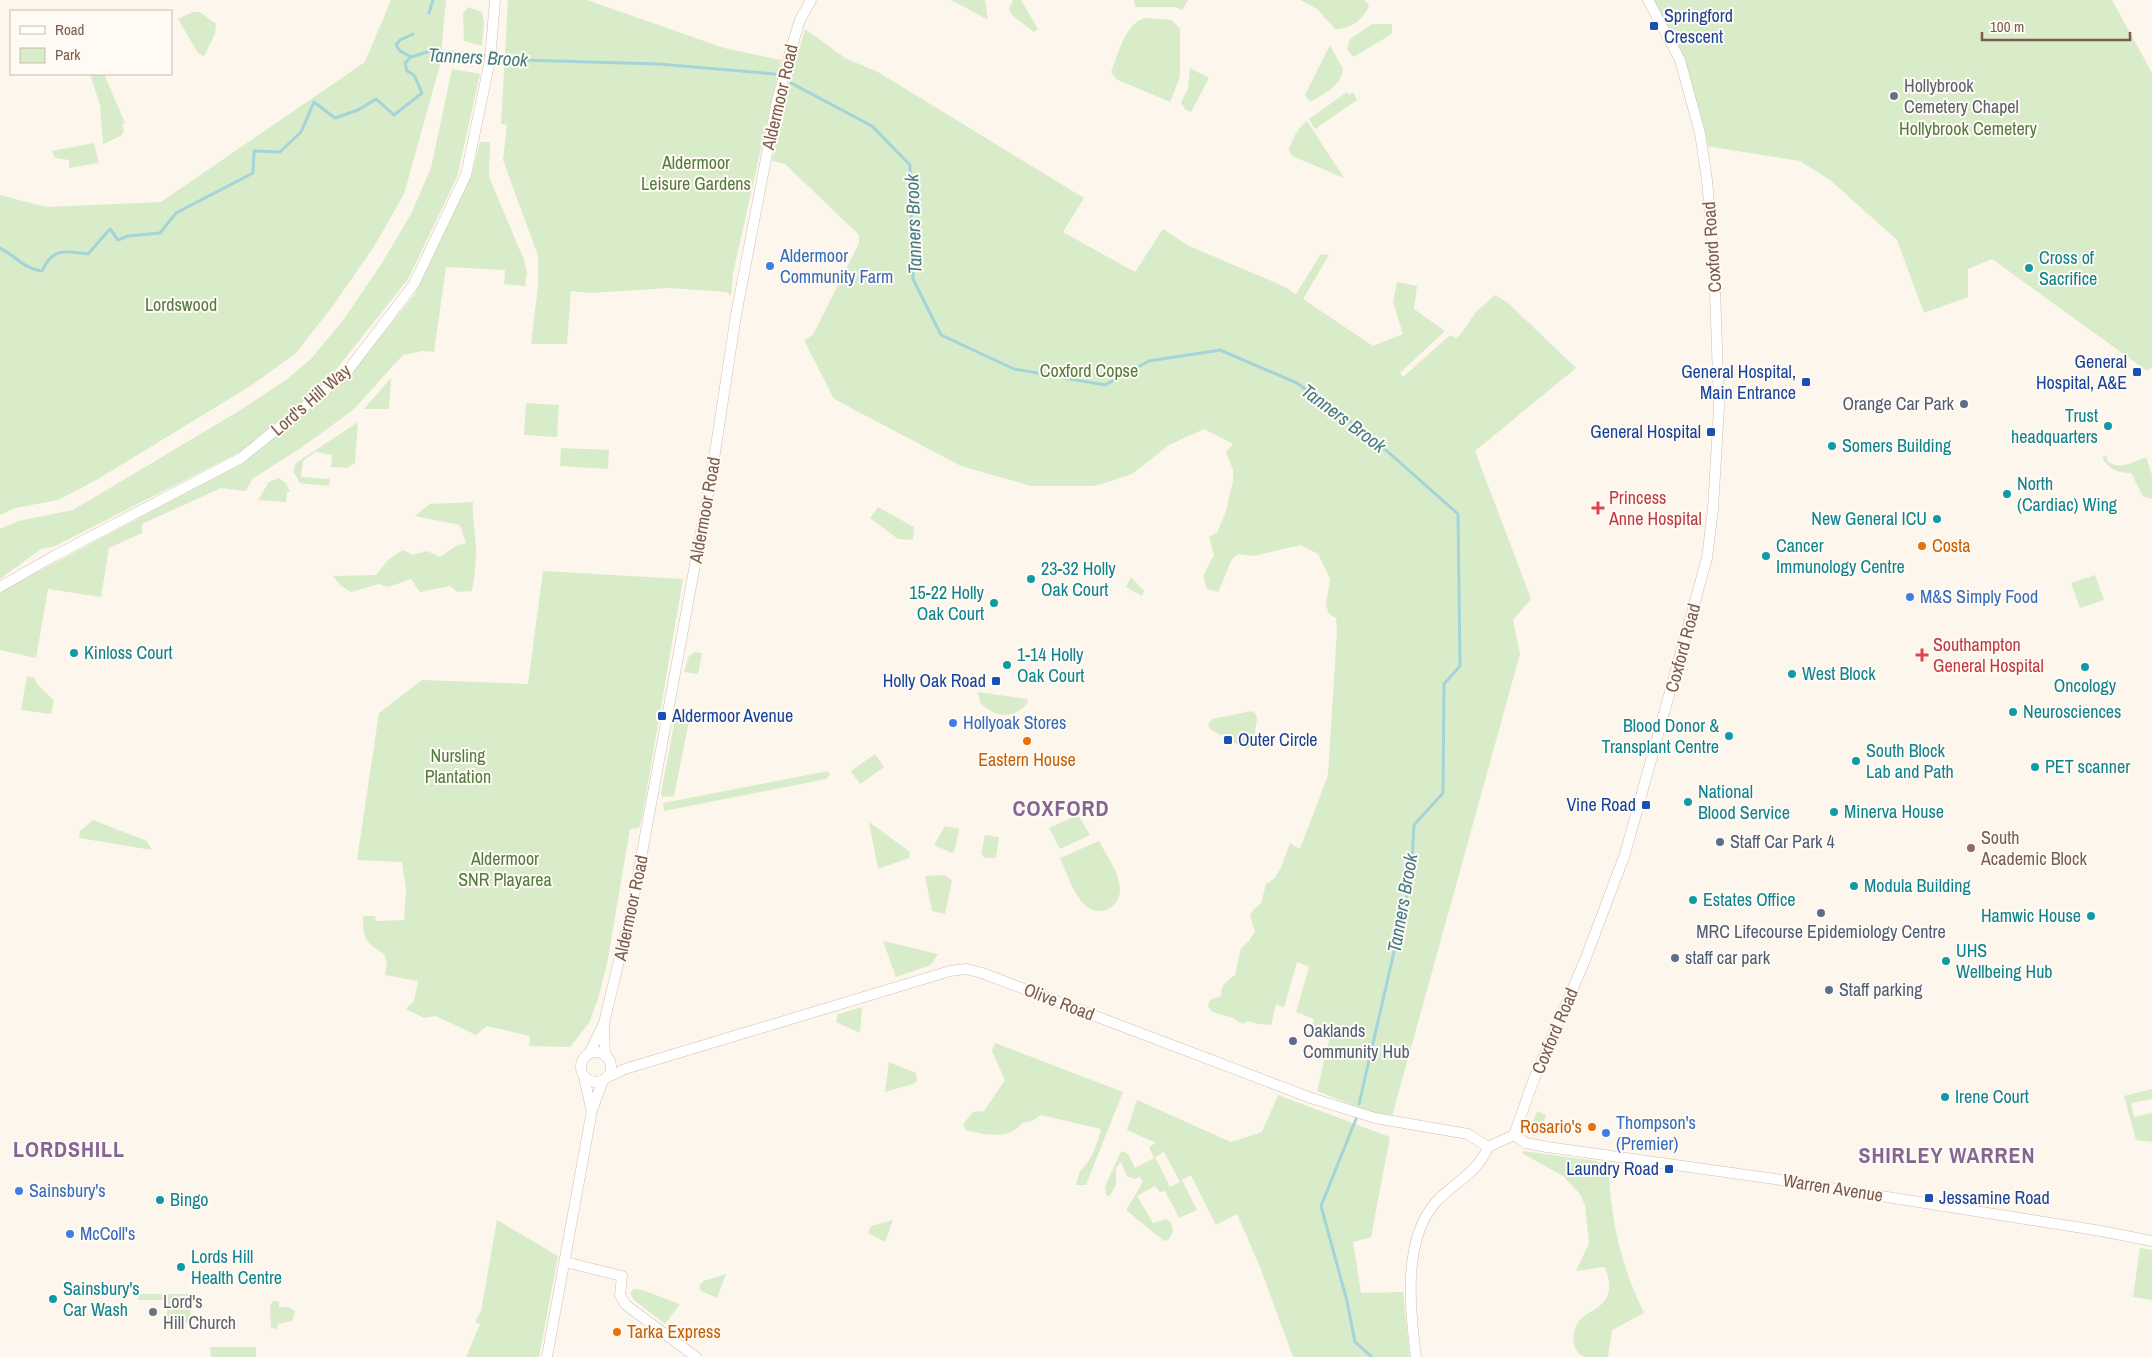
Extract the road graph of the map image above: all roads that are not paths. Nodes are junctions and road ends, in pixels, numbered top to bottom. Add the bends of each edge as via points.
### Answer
1 (494, 0) edge
2 (811, 0) edge
3 (1648, 0) edge
4 (0, 587) edge
5 (604, 1023) junction
6 (589, 1054) junction
7 (607, 1058) junction
8 (625, 1069) junction
9 (584, 1077) junction
10 (604, 1079) junction
11 (592, 1110) junction
12 (1514, 1135) junction
13 (1488, 1147) junction
14 (2152, 1241) edge
15 (565, 1262) junction
16 (547, 1357) edge
17 (696, 1357) edge
18 (1416, 1357) edge

1 - 4 street, Lord's Hill Way via 488,69 466,176 414,284 346,373 241,458
2 - 5 street, Aldermoor Road via 800,20 777,102 736,315 712,472 634,902
3 - 12 street, Coxford Road via 1680,60 1700,133 1707,180 1719,407 1713,510 1704,566 1625,854
5 - 6 street, Aldermoor Road
5 - 7 street, Aldermoor Road
6 - 7 street via 599,1053
6 - 9 street via 581,1064
7 - 8 street
7 - 10 street via 610,1070
8 - 10 street, Olive Road
8 - 13 street, Olive Road via 950,971 966,969 1311,1098 1375,1118 1468,1134
9 - 10 street via 593,1082
9 - 11 street
10 - 11 street
11 - 15 street
12 - 13 street
12 - 14 street, Warren Avenue via 1526,1143 1547,1147 1774,1179 2101,1230
13 - 18 street via 1481,1162 1437,1201 1418,1235 1411,1273
15 - 16 street
15 - 17 street via 622,1276 620,1295 626,1305

